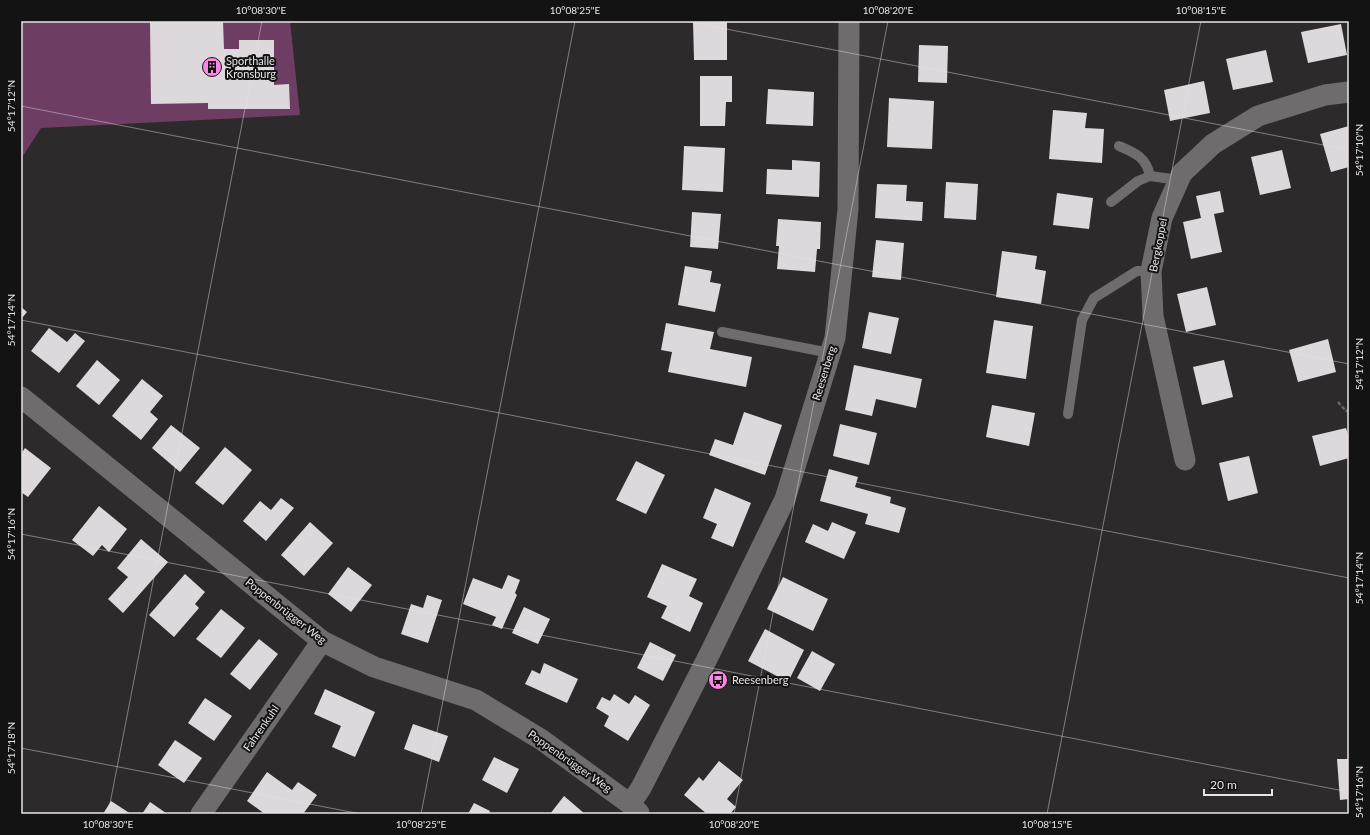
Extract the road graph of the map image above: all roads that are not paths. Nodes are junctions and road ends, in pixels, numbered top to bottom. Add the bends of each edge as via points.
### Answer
1 (849, 21) edge
2 (1349, 92) edge
3 (1119, 146) dead end
4 (1150, 176) junction
5 (1179, 180) junction
6 (1111, 202) dead end
7 (1151, 271) junction
8 (722, 332) dead end
9 (830, 353) junction
10 (21, 397) edge
11 (1068, 414) dead end
12 (1185, 460) dead end
13 (322, 641) junction
14 (635, 809) edge
15 (201, 814) edge

1 - 9 street, Reesenberg via 848,209 835,338
2 - 5 street, Bergkoppel via 1325,95 1258,116 1213,144 1182,173
3 - 4 lane via 1139,155 1148,166
4 - 5 lane
4 - 6 lane
5 - 7 street, Bergkoppel via 1162,218
7 - 11 lane via 1137,272 1094,298 1082,320
7 - 12 street, Bergkoppel via 1153,316
8 - 9 lane
9 - 14 street, Reesenberg via 785,499 641,788
10 - 13 street, Poppenbrügger Weg
13 - 14 street, Poppenbrügger Weg via 374,667 476,700 542,740
13 - 15 street, Fahrenkuhl

